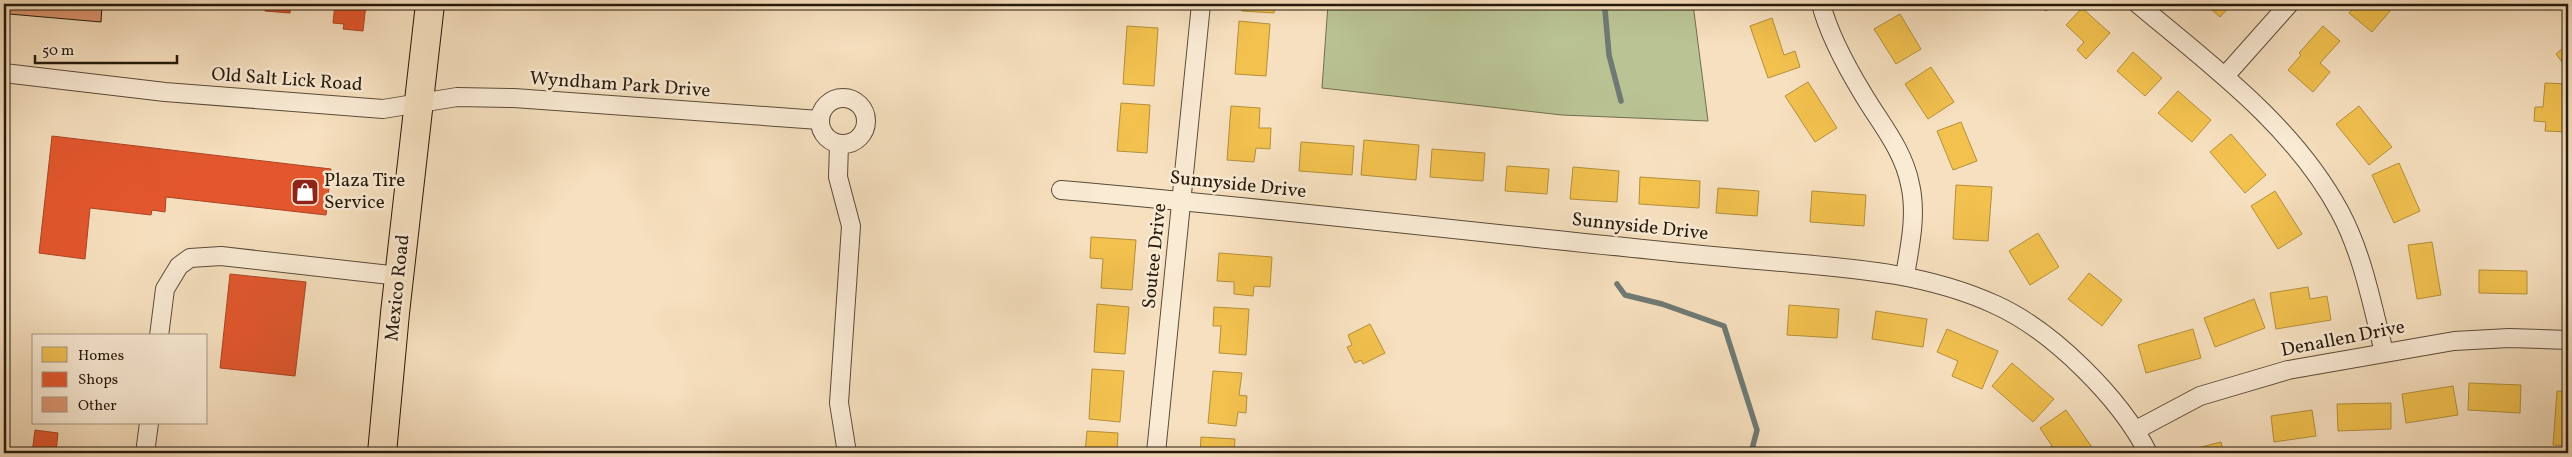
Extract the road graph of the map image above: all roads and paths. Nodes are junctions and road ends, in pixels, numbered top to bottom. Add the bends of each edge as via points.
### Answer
1 (430, 4) edge
2 (1201, 4) edge
3 (1821, 4) edge
4 (2138, 4) edge
5 (2289, 4) edge
6 (4, 73) edge
7 (2225, 76) junction
8 (418, 104) junction
9 (819, 120) junction
10 (839, 144) junction
11 (1061, 190) dead end
12 (1182, 200) junction
13 (1905, 275) junction
14 (399, 276) junction
15 (159, 334) edge
16 (2568, 340) edge
17 (2384, 352) junction
18 (149, 424) edge
19 (2136, 430) junction
20 (145, 453) edge
21 (382, 453) edge
22 (847, 453) edge
23 (1156, 453) edge
24 (2148, 453) edge

1 - 8 main road, Mexico Road
2 - 12 street, Soutee Drive
3 - 13 street via 1838,48 1863,94 1889,132 1911,184 1913,213
4 - 7 street
5 - 7 street
6 - 8 street, Old Salt Lick Road via 165,92 309,104 383,109
7 - 17 street via 2285,134 2320,179 2340,213 2358,254
8 - 9 street, Wyndham Park Drive via 457,97 514,98
8 - 14 main road, Mexico Road
9 - 10 street via 824,135
9 - 10 street via 831,101 845,98 858,104 865,116 864,131 853,142
10 - 22 street via 838,177 851,226 839,403
11 - 12 street, Sunnyside Drive
12 - 13 street, Sunnyside Drive
12 - 23 street, Soutee Drive
13 - 19 street, Sunnyside Drive via 1998,305 2043,334 2069,354
14 - 15 street via 221,256 190,258 179,266 165,289
14 - 21 main road, Mexico Road
16 - 17 street, Denallen Drive via 2500,338
17 - 19 street, Denallen Drive via 2288,370 2237,384 2200,396
18 - 20 street
19 - 24 street, Sunnyside Drive

